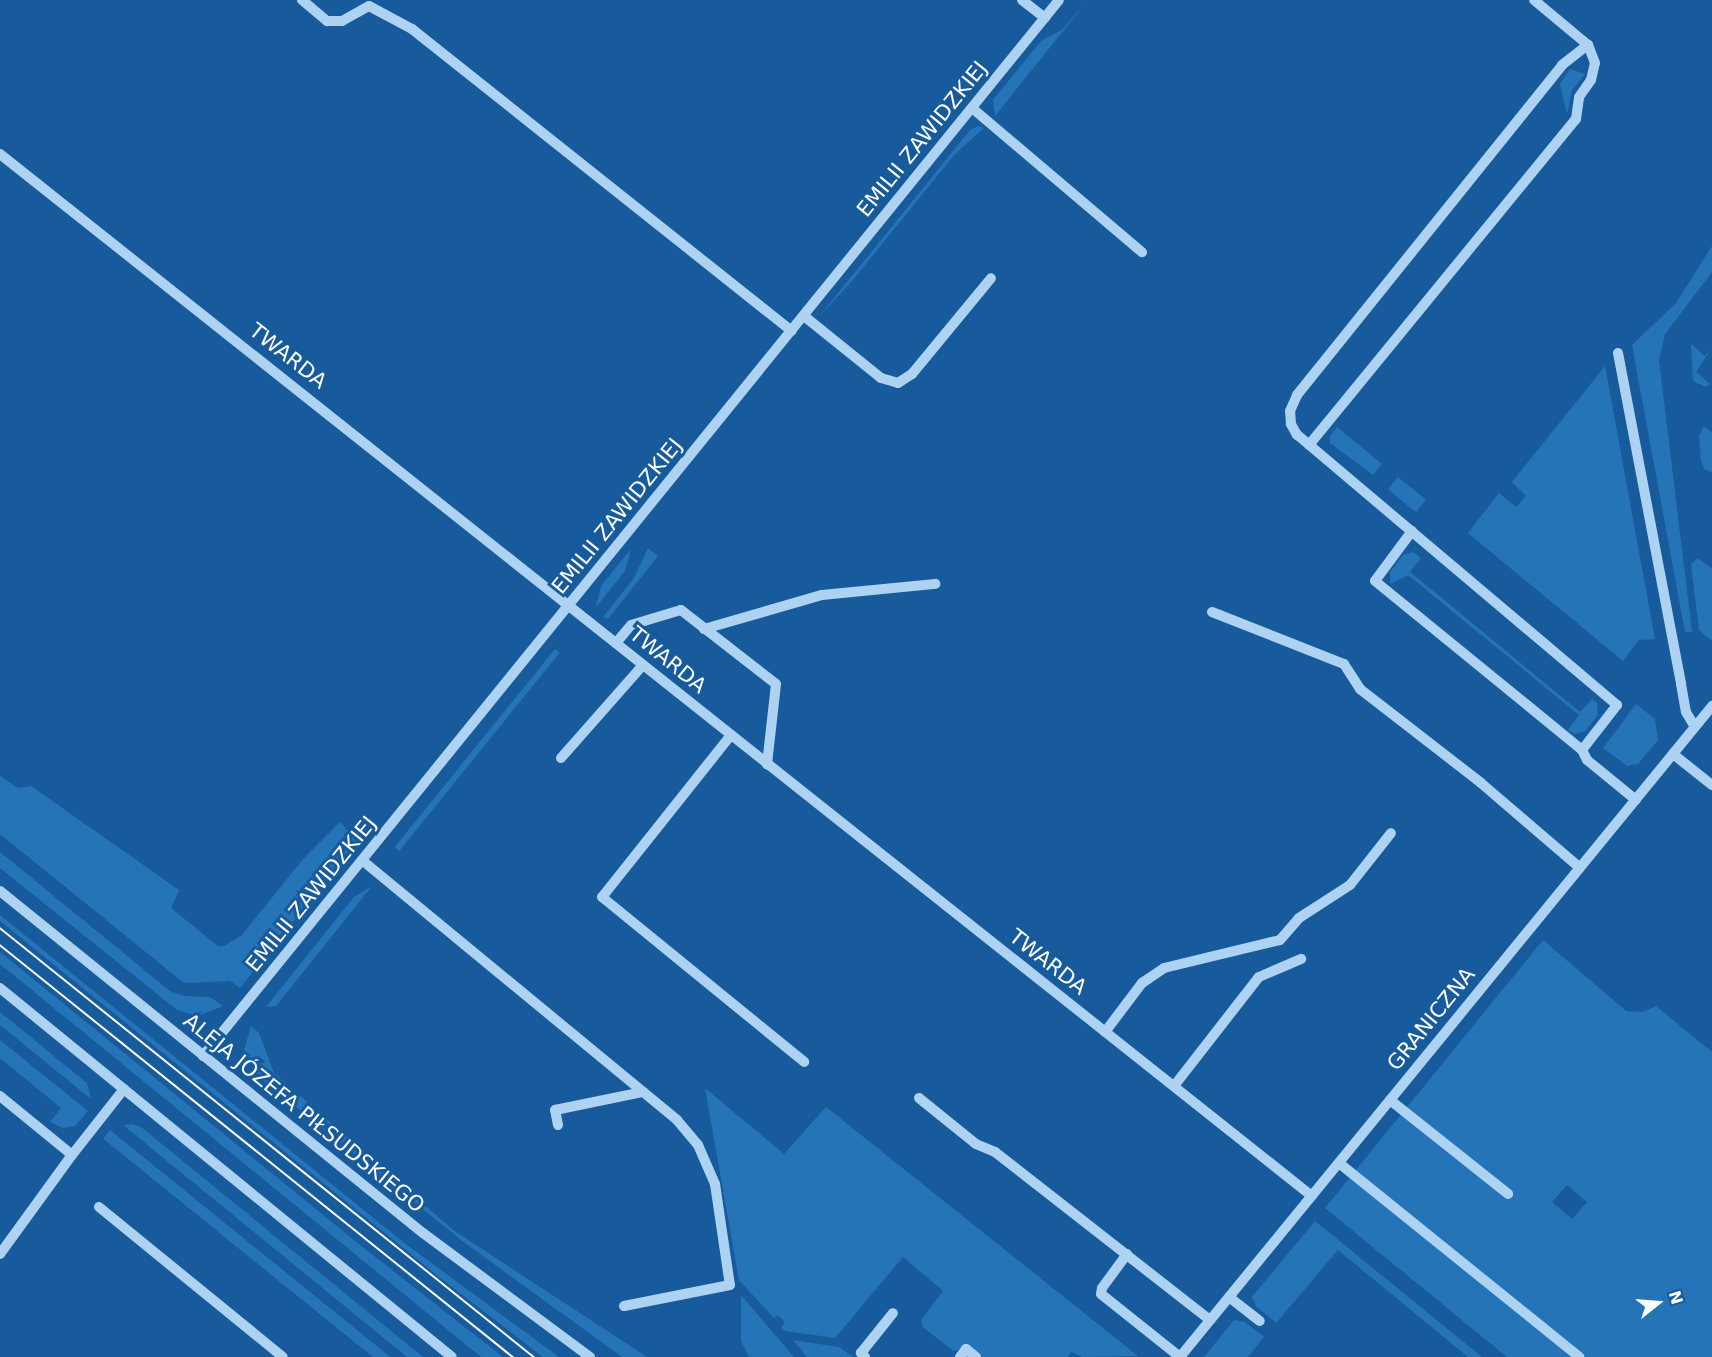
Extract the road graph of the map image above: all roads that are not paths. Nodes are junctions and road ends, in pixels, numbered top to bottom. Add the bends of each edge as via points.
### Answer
1 (302, 0) edge
2 (1022, 0) edge
3 (1059, 0) edge
4 (1534, 0) edge
5 (1045, 18) junction
6 (1588, 45) junction
7 (972, 108) junction
8 (0, 154) edge
9 (1142, 252) dead end
10 (991, 278) dead end
11 (804, 316) junction
12 (792, 331) junction
13 (1618, 353) dead end
14 (1309, 445) junction
15 (1413, 531) junction
16 (935, 584) dead end
17 (570, 606) junction
18 (1212, 612) dead end
19 (704, 629) junction
20 (616, 643) junction
21 (643, 665) junction
22 (1712, 706) edge
23 (1695, 727) junction
24 (731, 735) junction
25 (1582, 750) junction
26 (1673, 754) junction
27 (561, 758) dead end
28 (768, 764) junction
29 (1712, 785) edge
30 (1636, 800) junction
31 (1391, 833) dead end
32 (363, 861) junction
33 (1580, 868) junction
34 (0, 891) edge
35 (1301, 959) dead end
36 (0, 988) edge
37 (1105, 1032) junction
38 (203, 1056) junction
39 (804, 1062) dead end
40 (1174, 1086) junction
41 (124, 1089) junction
42 (643, 1092) junction
43 (0, 1096) edge
44 (919, 1098) dead end
45 (1390, 1100) junction
46 (558, 1125) dead end
47 (72, 1155) junction
48 (1338, 1163) junction
49 (1508, 1194) dead end
50 (1312, 1196) junction
51 (99, 1207) dead end
52 (0, 1254) edge
53 (1127, 1254) junction
54 (1229, 1297) junction
55 (624, 1306) dead end
56 (893, 1313) dead end
57 (1210, 1320) junction
58 (1260, 1321) dead end
59 (449, 1356) edge
60 (283, 1357) edge
61 (590, 1357) edge
62 (865, 1357) edge
63 (960, 1357) edge
64 (976, 1357) edge
65 (1180, 1357) edge
66 (1579, 1357) edge

1 - 12 street via 327,21 342,21 369,6 412,29
2 - 5 street
3 - 5 street, EMILII ZAWIDZKIEJ
4 - 6 street
5 - 7 street, EMILII ZAWIDZKIEJ
6 - 14 street via 1594,63 1591,81 1579,97 1571,129
6 - 14 street via 1562,65 1297,394 1290,424
7 - 9 street
7 - 11 street, EMILII ZAWIDZKIEJ
8 - 17 street, TWARDA
10 - 11 street via 912,374 898,383 881,378
11 - 12 street, EMILII ZAWIDZKIEJ
12 - 17 street, EMILII ZAWIDZKIEJ
13 - 23 street via 1680,684 1686,712
14 - 15 street
15 - 25 street via 1617,705
15 - 25 street via 1375,581
16 - 19 street via 822,595
17 - 20 street, TWARDA
17 - 32 street, EMILII ZAWIDZKIEJ
18 - 33 street via 1344,664 1360,689 1481,783
19 - 20 street via 681,610 631,625
19 - 28 street via 776,684
20 - 21 street, TWARDA
21 - 24 street, TWARDA
21 - 27 street
22 - 23 street, GRANICZNA
23 - 26 street, GRANICZNA
24 - 28 street, TWARDA
24 - 39 street via 602,897
25 - 30 street via 1587,760
26 - 29 street
26 - 30 street, GRANICZNA
28 - 37 street, TWARDA
30 - 33 street, GRANICZNA
31 - 37 street via 1350,885 1299,918 1280,940 1164,968 1142,983
32 - 38 street, EMILII ZAWIDZKIEJ
32 - 42 street
33 - 45 street, GRANICZNA
34 - 38 street, ALEJA JÓZEFA PIŁSUDSKIEGO
35 - 40 street via 1259,977
36 - 41 street
37 - 40 street, TWARDA
38 - 61 street, ALEJA JÓZEFA PIŁSUDSKIEGO via 423,1233
40 - 50 street, TWARDA
41 - 47 street
41 - 59 street
42 - 46 street via 555,1110
42 - 55 street via 677,1120 706,1158 732,1279 725,1288
43 - 47 street
44 - 53 street
45 - 48 street, GRANICZNA
45 - 49 street
47 - 52 street
48 - 50 street, GRANICZNA
48 - 66 street
50 - 54 street, GRANICZNA
51 - 60 street
53 - 57 street
53 - 65 street via 1101,1294
54 - 57 street, GRANICZNA
54 - 58 street
56 - 62 street via 861,1353
57 - 65 street, GRANICZNA
63 - 64 street via 966,1349

